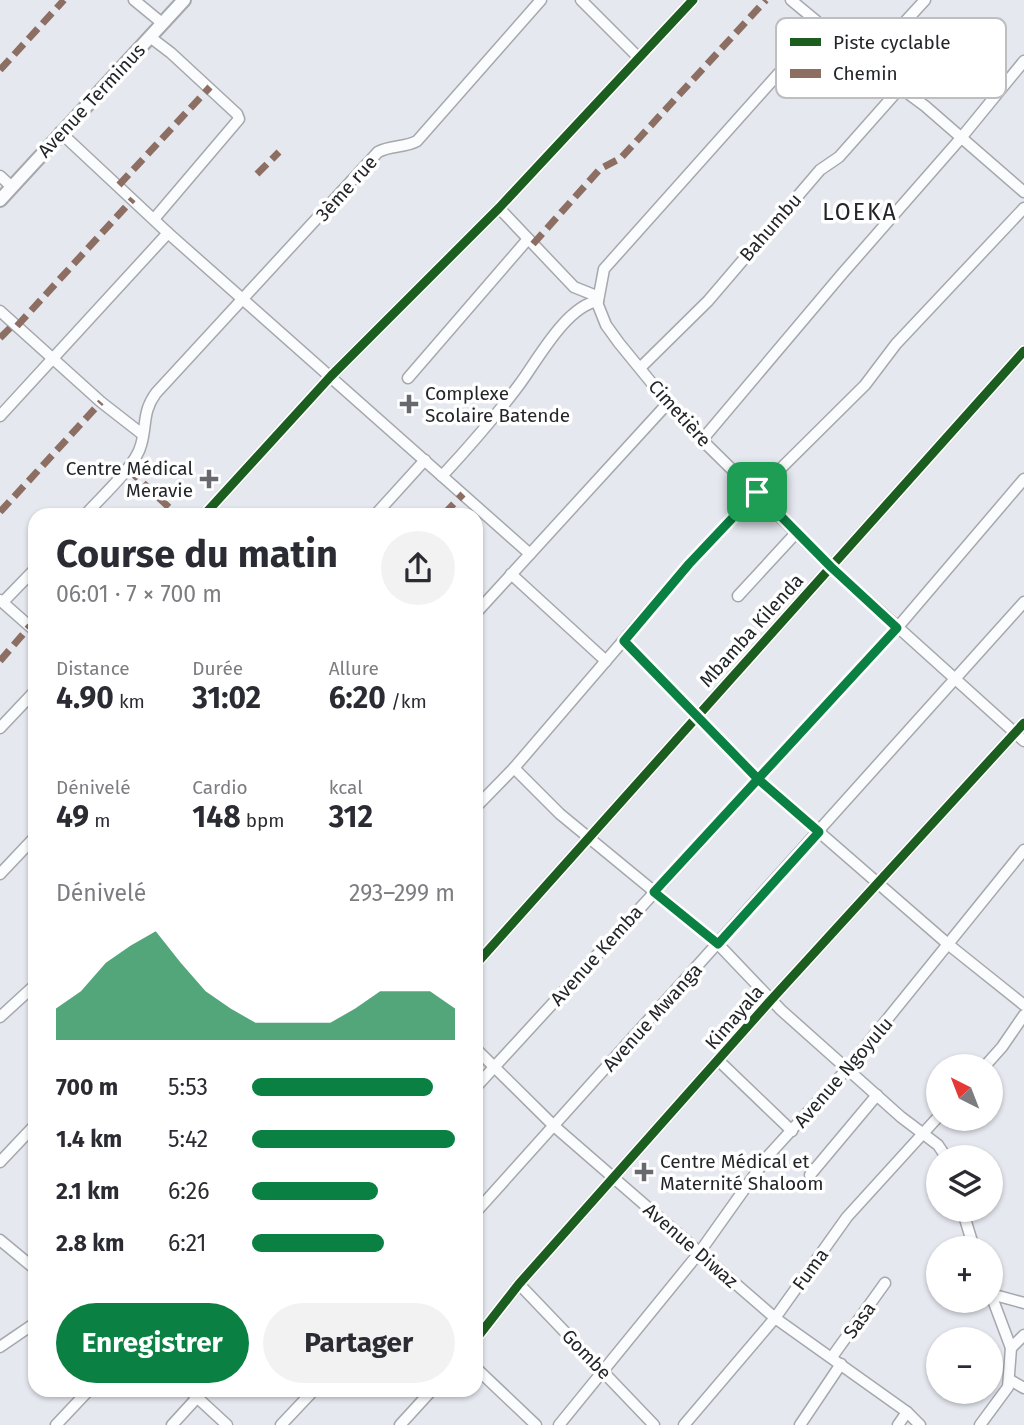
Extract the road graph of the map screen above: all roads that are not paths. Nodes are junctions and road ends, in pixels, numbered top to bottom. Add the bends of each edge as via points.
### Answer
1 (134, 0) edge
2 (184, 0) edge
3 (541, 0) edge
4 (581, 0) edge
5 (693, 0) edge
6 (925, 0) edge
7 (796, 1) edge
8 (813, 18) edge
9 (908, 18) edge
10 (162, 23) junction
11 (150, 37) junction
12 (639, 58) junction
13 (1024, 61) edge
14 (776, 76) edge
15 (1006, 83) edge
16 (891, 98) edge
17 (914, 98) edge
18 (994, 98) edge
19 (60, 132) junction
20 (961, 138) junction
21 (0, 176) edge
22 (12, 187) junction
23 (1024, 192) edge
24 (0, 200) edge
25 (499, 208) junction
26 (1024, 208) edge
27 (154, 219) junction
28 (168, 233) junction
29 (528, 239) junction
30 (244, 300) junction
31 (598, 301) junction
32 (0, 311) edge
33 (1024, 351) edge
34 (52, 358) junction
35 (640, 368) junction
36 (331, 376) junction
37 (408, 378) dead end
38 (668, 403) junction
39 (0, 416) edge
40 (142, 434) junction
41 (702, 440) junction
42 (425, 460) junction
43 (442, 476) junction
44 (1024, 479) edge
45 (757, 492) junction
46 (92, 508) edge
47 (210, 508) edge
48 (381, 508) edge
49 (478, 508) edge
50 (483, 512) edge
51 (796, 533) junction
52 (530, 554) junction
53 (831, 567) junction
54 (511, 574) junction
55 (28, 576) edge
56 (738, 596) dead end
57 (1, 601) edge
58 (1024, 603) edge
59 (483, 605) edge
60 (28, 625) edge
61 (897, 628) junction
62 (624, 641) junction
63 (606, 661) junction
64 (954, 679) junction
65 (28, 698) edge
66 (696, 717) junction
67 (1024, 723) edge
68 (0, 728) edge
69 (1015, 734) junction
70 (1024, 741) edge
71 (514, 768) junction
72 (758, 779) junction
73 (483, 800) edge
74 (819, 832) junction
75 (588, 838) junction
76 (28, 844) edge
77 (1024, 850) edge
78 (0, 874) edge
79 (877, 882) junction
80 (654, 892) junction
81 (718, 944) junction
82 (950, 945) junction
83 (483, 956) edge
84 (28, 992) edge
85 (771, 1000) junction
86 (1024, 1005) edge
87 (1024, 1015) edge
88 (0, 1017) edge
89 (996, 1054) edge
90 (483, 1056) edge
91 (718, 1060) junction
92 (494, 1068) junction
93 (847, 1069) junction
94 (483, 1080) edge
95 (877, 1095) junction
96 (554, 1126) junction
97 (926, 1130) edge
98 (792, 1131) junction
99 (28, 1132) edge
100 (922, 1134) junction
101 (938, 1145) edge
102 (0, 1162) edge
103 (810, 1175) dead end
104 (614, 1179) junction
105 (483, 1204) edge
106 (0, 1240) edge
107 (699, 1253) junction
108 (28, 1263) edge
109 (885, 1283) dead end
110 (519, 1284) junction
111 (1003, 1297) edge
112 (1024, 1303) edge
113 (998, 1313) edge
114 (775, 1318) junction
115 (28, 1328) edge
116 (483, 1330) edge
117 (1024, 1335) edge
118 (0, 1347) edge
119 (1011, 1348) junction
120 (832, 1357) junction
121 (841, 1364) junction
122 (604, 1371) junction
123 (483, 1375) edge
124 (1010, 1380) junction
125 (1024, 1388) edge
126 (82, 1397) edge
127 (193, 1397) edge
128 (202, 1397) edge
129 (307, 1397) edge
130 (426, 1397) edge
131 (907, 1412) junction
132 (56, 1425) edge
133 (172, 1425) edge
134 (227, 1425) edge
135 (281, 1425) edge
136 (400, 1425) edge
137 (536, 1425) edge
138 (559, 1425) edge
139 (654, 1425) edge
140 (684, 1425) edge
141 (800, 1425) edge
142 (898, 1425) edge
143 (920, 1425) edge
144 (980, 1425) edge

1 - 10 street
2 - 10 street, Avenue Terminus
3 - 30 street, 3ème rue via 417,141 378,152
4 - 12 street
5 - 12 street
6 - 9 street
7 - 8 street
10 - 11 street, Avenue Terminus
11 - 19 street, Avenue Terminus
11 - 27 street via 239,118
12 - 25 street
13 - 15 street
14 - 31 street via 604,269
16 - 35 street, Bahumbu via 839,157 820,170 708,301
17 - 20 street
18 - 20 street
19 - 22 street, Avenue Terminus
19 - 27 street
20 - 23 street
20 - 41 street
21 - 22 street
22 - 24 street, Avenue Terminus
25 - 29 street
25 - 36 street
26 - 45 street via 896,344 866,385
27 - 28 street
28 - 30 street
28 - 34 street
29 - 31 street via 574,287
29 - 37 street
30 - 36 street
30 - 40 street, 3ème rue via 156,393 147,405
31 - 35 street, Cimetière via 606,325
31 - 43 street via 587,303 554,333 519,385
32 - 34 street
33 - 53 street, Mbamba Kilenda
34 - 39 street
34 - 40 street
35 - 38 street, Cimetière
36 - 42 street
36 - 47 street
38 - 41 street, Cimetière
38 - 52 street
40 - 46 street, 3ème rue via 142,444 128,469
41 - 45 street, Cimetière
42 - 43 street
42 - 48 street
43 - 49 street
44 - 61 street, Avenue Kemba
45 - 51 street, Cimetière
45 - 62 street
50 - 52 street
51 - 53 street, Cimetière
51 - 56 street
52 - 54 street
53 - 61 street, Cimetière
53 - 66 street, Mbamba Kilenda
54 - 59 street
54 - 63 street
55 - 57 street
57 - 60 street
58 - 64 street, Avenue Mwanga
61 - 64 street, Cimetière
61 - 72 street, Avenue Kemba
62 - 63 street
62 - 66 street
63 - 71 street
64 - 69 street, Cimetière
64 - 74 street, Avenue Mwanga
65 - 68 street
66 - 72 street
66 - 75 street, Mbamba Kilenda
67 - 69 street, Kimayala
69 - 70 street, Cimetière
69 - 79 street, Kimayala
71 - 73 street
71 - 75 street
72 - 74 street
72 - 80 street, Avenue Kemba
74 - 79 street
74 - 81 street, Avenue Mwanga
75 - 80 street
75 - 83 street, Mbamba Kilenda
76 - 78 street
77 - 82 street, Avenue Ngoyulu
79 - 82 street
79 - 85 street, Kimayala
80 - 81 street
80 - 92 street, Avenue Kemba
81 - 85 street
81 - 96 street, Avenue Mwanga
82 - 86 street
82 - 93 street, Avenue Ngoyulu
84 - 88 street
85 - 91 street, Kimayala
85 - 93 street
87 - 89 street
90 - 92 street, Avenue Diwaz
91 - 98 street
91 - 104 street, Kimayala
92 - 94 street, Avenue Kemba
92 - 96 street, Avenue Diwaz
93 - 95 street
93 - 98 street, Avenue Ngoyulu
95 - 100 street
95 - 103 street
96 - 104 street, Avenue Diwaz
96 - 105 street, Avenue Mwanga
97 - 100 street, Fuma
98 - 107 street, Avenue Ngoyulu via 768,1156
99 - 102 street
100 - 101 street
100 - 114 street, Fuma via 847,1217
104 - 107 street, Avenue Diwaz
104 - 110 street, Kimayala
106 - 108 street
107 - 114 street, Avenue Diwaz
107 - 122 street, Avenue Ngoyulu
109 - 120 street, Sasa
110 - 116 street, Kimayala
110 - 122 street, Gombe
111 - 112 street
113 - 119 street
114 - 120 street, Avenue Diwaz
114 - 140 street, Fuma
115 - 118 street
117 - 119 street
119 - 124 street
120 - 121 street, Avenue Diwaz
121 - 131 street, Avenue Diwaz
121 - 141 street, Sasa
122 - 138 street, Avenue Ngoyulu
122 - 139 street, Gombe
123 - 137 street
124 - 125 street
124 - 144 street
126 - 132 street
127 - 133 street
128 - 134 street
129 - 135 street
130 - 136 street
131 - 142 street
131 - 143 street, Avenue Diwaz

